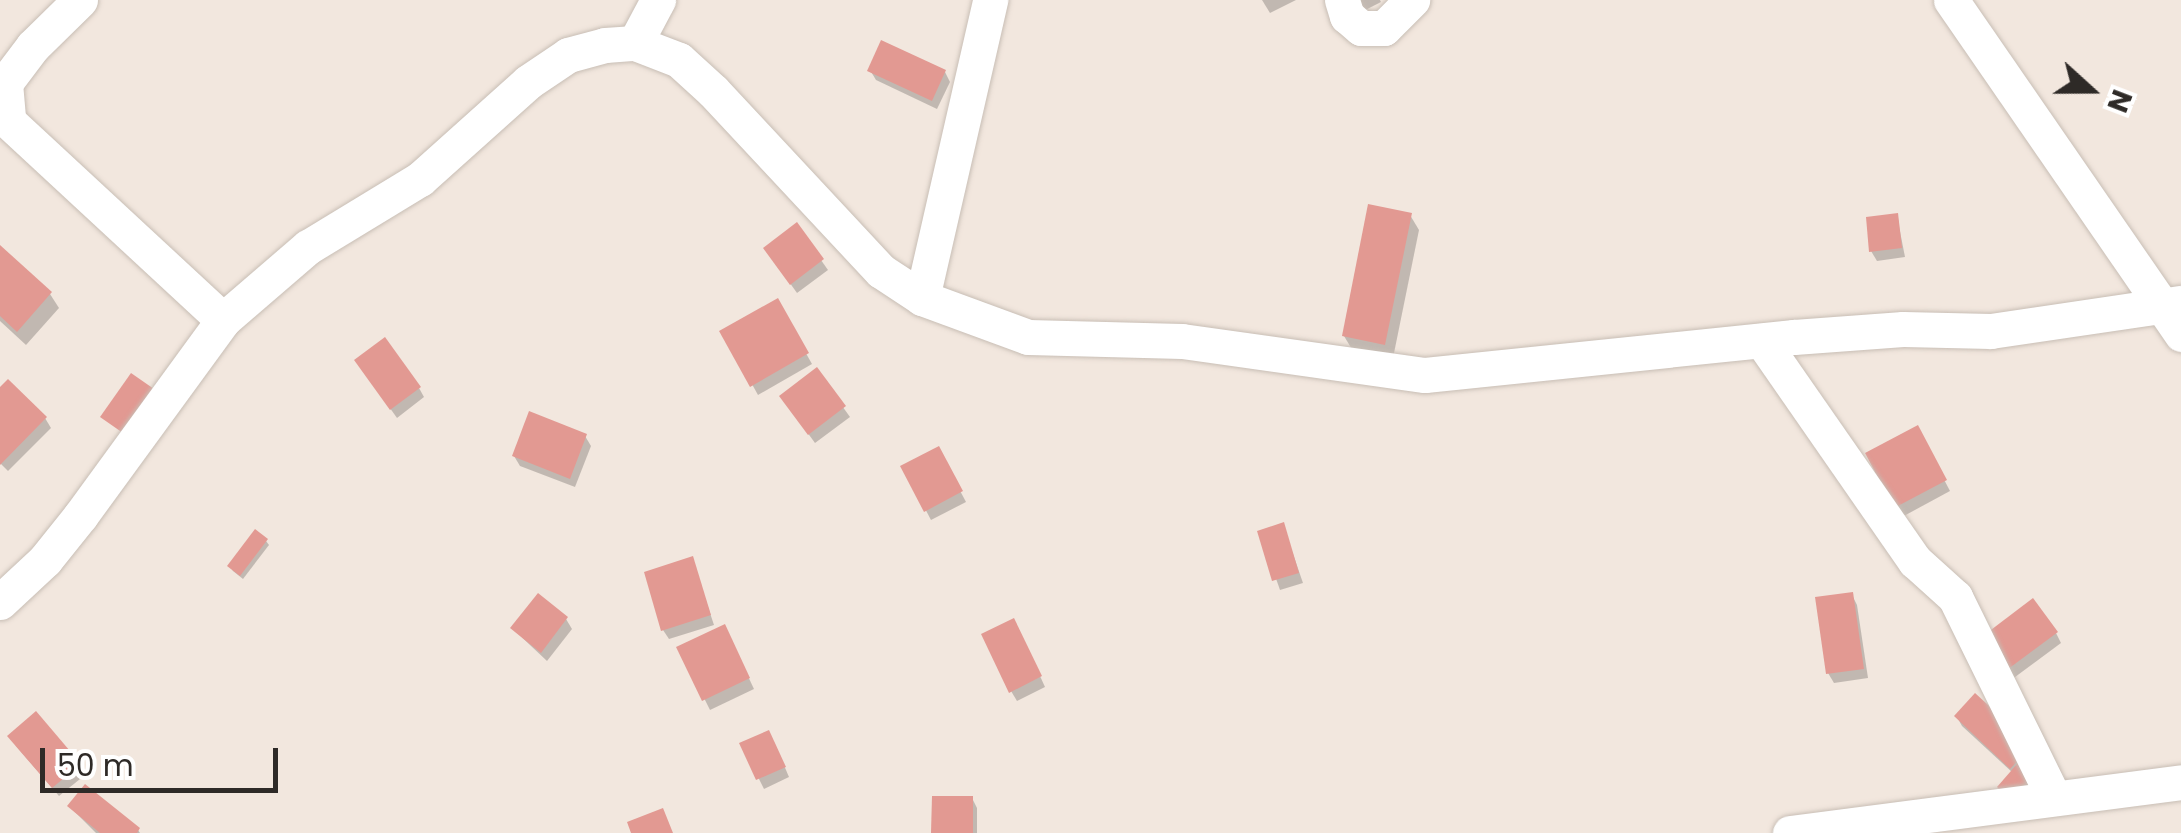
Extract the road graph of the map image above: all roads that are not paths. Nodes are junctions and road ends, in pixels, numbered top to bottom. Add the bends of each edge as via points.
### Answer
1 (80, 0) edge
2 (658, 0) edge
3 (990, 0) edge
4 (1342, 0) edge
5 (1412, 0) edge
6 (1951, 0) edge
7 (635, 43) junction
8 (4, 118) edge
9 (922, 298) junction
10 (2171, 304) edge
11 (223, 320) junction
12 (2181, 334) edge
13 (1762, 340) junction
14 (0, 602) edge
15 (2181, 782) edge
16 (2054, 798) junction
17 (1987, 820) edge
18 (1790, 833) edge

1 - 8 street via 5,83
2 - 7 street
3 - 9 street
4 - 5 street via 1361,28 1384,28
6 - 10 street
7 - 9 street via 679,60 713,90 880,272
7 - 11 street via 568,54 420,179 308,248
8 - 11 street
9 - 13 street via 1028,337 1182,341 1425,375
10 - 12 street
10 - 13 street via 2060,324
11 - 14 street via 81,515
13 - 16 street via 1915,561 1956,597
15 - 16 street
16 - 17 street
17 - 18 street

